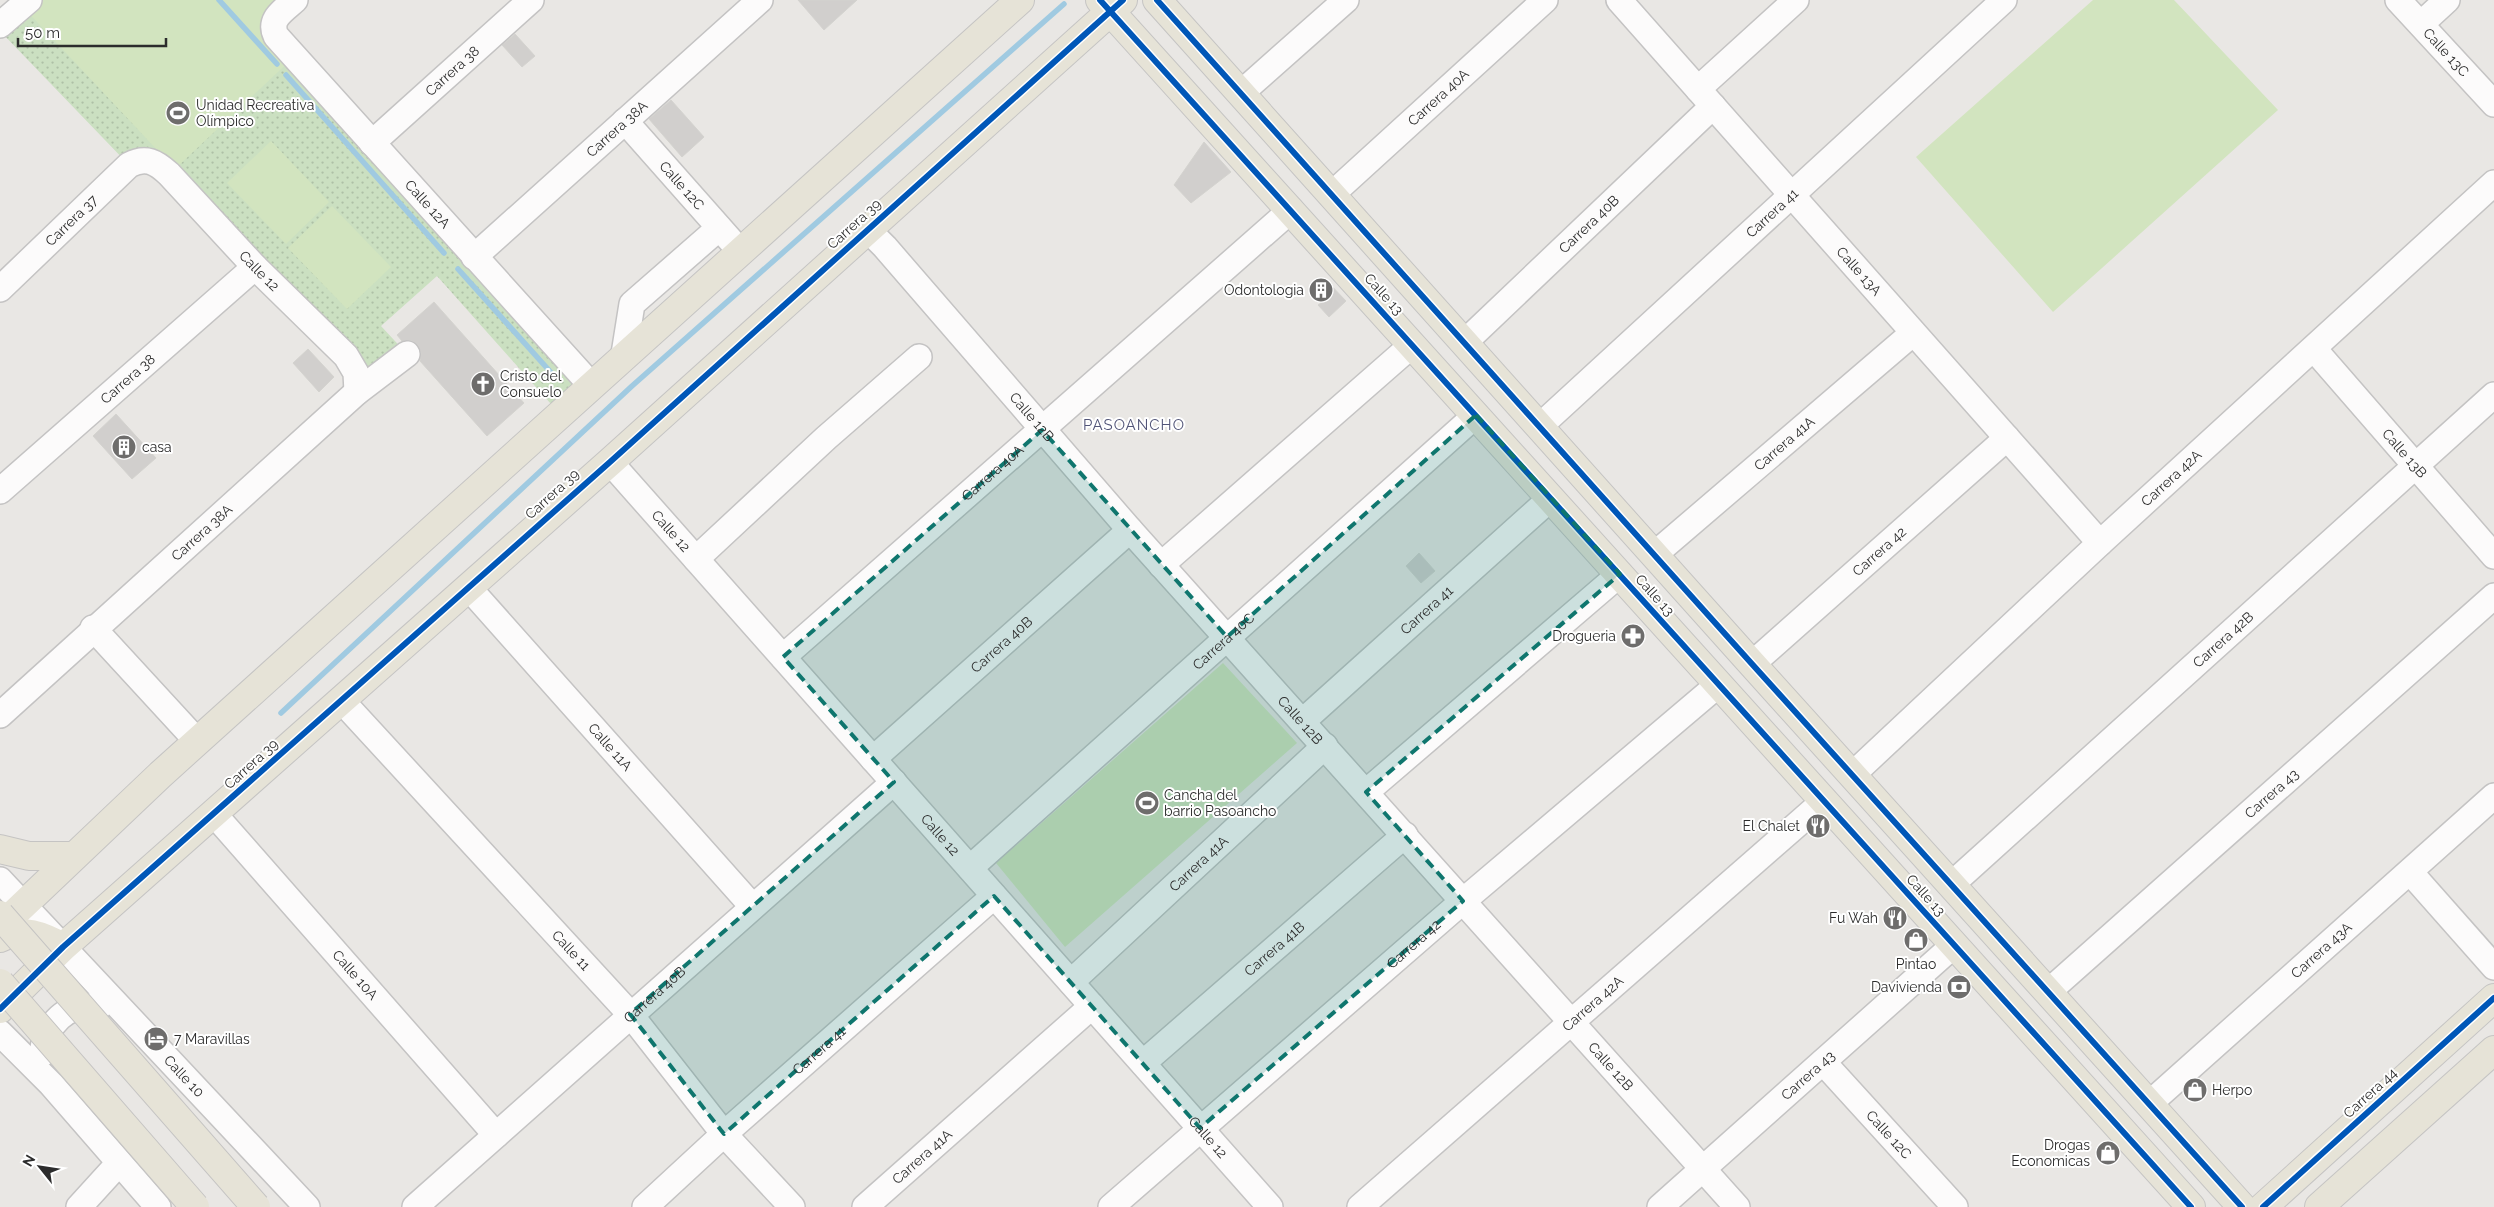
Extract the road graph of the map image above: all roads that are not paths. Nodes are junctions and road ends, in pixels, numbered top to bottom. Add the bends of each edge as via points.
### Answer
1 (29, 0) edge
2 (295, 0) edge
3 (531, 0) edge
4 (760, 0) edge
5 (1157, 0) edge
6 (1346, 0) edge
7 (1545, 0) edge
8 (1796, 0) edge
9 (2398, 0) edge
10 (2447, 0) edge
11 (1019, 1) edge
12 (1109, 3) edge
13 (1996, 3) edge
14 (1632, 4) edge
15 (2421, 24) junction
16 (0, 25) edge
17 (1241, 93) junction
18 (1706, 98) junction
19 (2494, 104) edge
20 (625, 121) junction
21 (372, 143) junction
22 (147, 160) joint
23 (2494, 183) edge
24 (1331, 195) junction
25 (1791, 195) junction
26 (1291, 210) junction
27 (719, 228) junction
28 (867, 229) junction
29 (740, 251) junction
30 (474, 257) junction
31 (255, 267) junction
32 (0, 289) edge
33 (1913, 332) junction
34 (1465, 342) junction
35 (1412, 345) junction
36 (2314, 349) junction
37 (406, 354) dead end
38 (624, 354) junction
39 (919, 357) dead end
40 (591, 385) junction
41 (357, 392) junction
42 (2494, 395) edge
43 (1476, 415) junction
44 (1540, 426) junction
45 (1042, 430) junction
46 (2007, 438) junction
47 (610, 462) junction
48 (2416, 466) junction
49 (0, 491) edge
50 (1551, 498) junction
51 (1130, 530) junction
52 (2100, 543) junction
53 (1655, 554) junction
54 (2494, 556) edge
55 (696, 559) junction
56 (1161, 565) junction
57 (1620, 574) junction
58 (468, 587) junction
59 (2494, 596) edge
60 (93, 628) junction
61 (1228, 637) junction
62 (783, 657) junction
63 (1752, 664) junction
64 (1719, 684) junction
65 (341, 700) junction
66 (0, 715) edge
67 (1303, 721) junction
68 (197, 741) junction
69 (1325, 746) junction
70 (873, 759) junction
71 (1852, 775) junction
72 (894, 782) junction
73 (1366, 792) junction
74 (2494, 796) edge
75 (1824, 801) junction
76 (214, 814) junction
77 (1404, 835) junction
78 (0, 849) edge
79 (72, 856) junction
80 (970, 868) junction
81 (2410, 872) junction
82 (0, 880) edge
83 (1952, 884) junction
84 (994, 896) junction
85 (1464, 900) junction
86 (752, 906) junction
87 (12, 910) edge
88 (0, 927) edge
89 (0, 938) edge
90 (1954, 945) junction
91 (63, 947) junction
92 (2494, 967) edge
93 (1071, 982) junction
94 (0, 983) edge
95 (2048, 992) junction
96 (2494, 998) edge
97 (1092, 1006) junction
98 (0, 1009) edge
99 (630, 1014) junction
100 (1572, 1021) junction
101 (133, 1022) junction
102 (0, 1033) edge
103 (2494, 1050) edge
104 (1823, 1062) junction
105 (1143, 1063) junction
106 (52, 1084) junction
107 (2150, 1104) junction
108 (1200, 1128) junction
109 (724, 1134) junction
110 (496, 1135) junction
111 (119, 1163) junction
112 (1703, 1169) junction
113 (80, 1207) edge
114 (158, 1207) edge
115 (195, 1207) edge
116 (256, 1207) edge
117 (307, 1207) edge
118 (415, 1207) edge
119 (645, 1207) edge
120 (792, 1207) edge
121 (865, 1207) edge
122 (1111, 1207) edge
123 (1270, 1207) edge
124 (1360, 1207) edge
125 (1660, 1207) edge
126 (1737, 1207) edge
127 (1955, 1207) edge
128 (2190, 1207) edge
129 (2242, 1207) edge
130 (2263, 1207) edge
131 (2319, 1207) edge

1 - 16 street
2 - 21 street, Calle 12A via 274,20 272,28 276,36
3 - 21 street, Carrera 38
4 - 20 street, Carrera 38A
5 - 17 main road, Calle 13
6 - 17 street
7 - 24 street, Carrera 40A
8 - 18 street, Carrera 40B
9 - 15 street, Calle 13C
10 - 15 street
11 - 29 main road
12 - 26 main road, Calle 13
12 - 28 main road, Carrera 39
13 - 25 street, Carrera 41
14 - 18 street, Calle 13A
15 - 19 street, Calle 13C
17 - 24 main road, Calle 13
18 - 25 street, Calle 13A
18 - 34 street, Carrera 40B
20 - 27 street, Calle 12C
20 - 30 street, Carrera 38A
21 - 30 street, Calle 12A
22 - 31 street, Calle 12 via 158,164 169,174
22 - 32 street, Carrera 37 via 129,165
23 - 36 street, Carrera 42A
24 - 34 main road, Calle 13
25 - 33 street, Calle 13A
25 - 44 street, Carrera 41
26 - 35 main road, Calle 13
26 - 45 street, Carrera 40A
27 - 29 street, Calle 12C
27 - 38 street via 632,304
28 - 45 street, Calle 12B
28 - 47 main road, Carrera 39
29 - 38 main road
30 - 40 street, Calle 12A
31 - 41 street, Calle 12 via 346,356 356,374
31 - 49 street, Carrera 38
33 - 46 street, Calle 13A
33 - 53 street, Carrera 41A
34 - 44 main road, Calle 13
35 - 43 main road, Calle 13
35 - 56 street
36 - 48 street, Calle 13B
36 - 52 street, Carrera 42A
37 - 41 street, Carrera 38A
38 - 40 main road
39 - 55 street
40 - 68 main road
41 - 60 street, Carrera 38A
42 - 48 street, Carrera 42B
43 - 50 main road, Calle 13
43 - 61 street, Carrera 40C
44 - 53 main road, Calle 13
45 - 51 street, Calle 12B
45 - 62 street, Carrera 40A
46 - 52 street, Calle 13A
46 - 63 street, Carrera 42
47 - 55 street, Calle 12
47 - 58 main road, Carrera 39
48 - 54 street, Calle 13B
48 - 83 street, Carrera 42B
50 - 57 main road, Calle 13
50 - 67 street, Carrera 41
51 - 56 street, Calle 12B
51 - 70 street, Carrera 40B
52 - 71 street, Carrera 42A
53 - 63 main road, Calle 13
55 - 62 street, Calle 12
56 - 61 street, Calle 12B
57 - 64 main road, Calle 13
57 - 73 street
58 - 65 main road, Carrera 39
58 - 86 street, Calle 11A
59 - 95 street, Carrera 43
60 - 66 street, Carrera 38A
60 - 68 street
61 - 67 street, Calle 12B
61 - 80 street, Carrera 40C
62 - 70 street, Calle 12
63 - 71 main road, Calle 13
64 - 75 main road, Calle 13
64 - 85 street, Carrera 42
65 - 76 main road, Carrera 39
65 - 99 street, Calle 11
67 - 69 street, Calle 12B
68 - 79 main road
69 - 73 street, Calle 12B
69 - 93 street, Carrera 41A
70 - 72 street, Calle 12
71 - 83 main road, Calle 13
72 - 80 street, Calle 12
72 - 86 street, Carrera 40B
73 - 77 street, Calle 12B
74 - 81 street, Carrera 43A
75 - 90 main road, Calle 13
75 - 100 street, Carrera 42A
76 - 91 main road, Carrera 39
76 - 110 street, Calle 10A
77 - 85 street, Calle 12B
77 - 105 street, Carrera 41B
78 - 79 main road via 29,856
79 - 87 main road
80 - 84 street, Calle 12
81 - 92 street
81 - 107 street, Carrera 43A
82 - 87 street, Calle 10
83 - 95 main road, Calle 13
84 - 93 street, Calle 12
84 - 109 street, Carrera 41
85 - 100 street, Calle 12B
85 - 108 street, Carrera 42
86 - 99 street, Carrera 40B
87 - 88 main road
87 - 91 street, Calle 10
87 - 116 main road, Calle 10, bridge
89 - 91 main road via 27,933
90 - 104 street, Carrera 43
90 - 128 main road, Calle 13
91 - 98 main road, Carrera 39
91 - 101 street, Calle 10
93 - 97 street, Calle 12
94 - 115 main road, bridge
95 - 107 main road, Calle 13
96 - 130 main road, Carrera 44
97 - 105 street, Calle 12
97 - 121 street, Carrera 41A
99 - 109 street, Calle 11
99 - 110 street, Carrera 40B
100 - 112 street, Calle 12B
100 - 124 street, Carrera 42A
101 - 106 street via 108,1009 90,1005 71,1009 56,1019 45,1035 41,1053 45,1072
101 - 117 street, Calle 10
102 - 106 street
103 - 131 main road
104 - 112 street, Carrera 43
104 - 127 street, Calle 12C
105 - 108 street, Calle 12
106 - 111 street
107 - 129 main road, Calle 13
108 - 122 street, Carrera 42
108 - 123 street, Calle 12
109 - 119 street, Carrera 41
109 - 120 street, Calle 11
110 - 118 street, Carrera 40B
111 - 113 street
111 - 114 street
112 - 125 street, Carrera 43
112 - 126 street, Calle 12B

